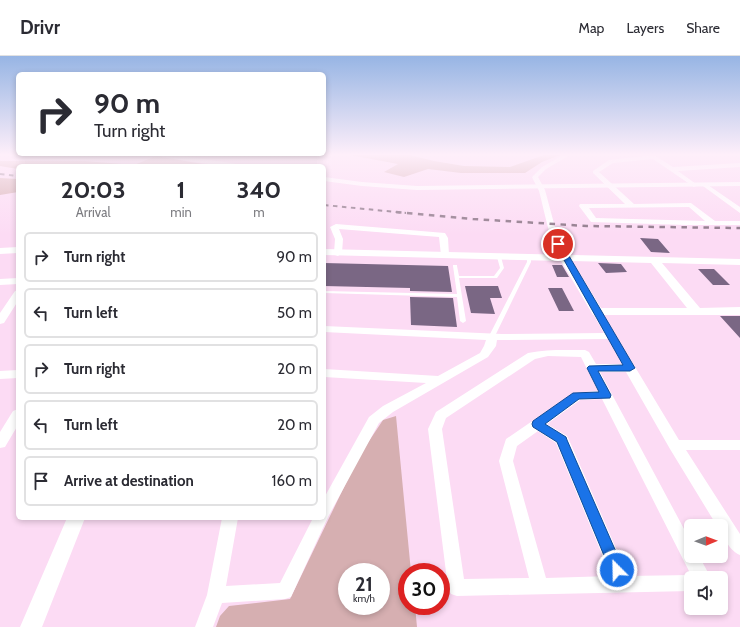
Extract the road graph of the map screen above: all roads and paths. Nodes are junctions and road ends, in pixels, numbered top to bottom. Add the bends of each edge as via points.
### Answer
1 (346, 182) edge
2 (538, 182) edge
3 (605, 182) edge
4 (690, 182) edge
5 (740, 184) edge
6 (694, 185) junction
7 (705, 185) junction
8 (610, 186) junction
9 (541, 187) junction
10 (632, 206) junction
11 (738, 208) edge
12 (713, 223) junction
13 (740, 223) edge
14 (16, 250) edge
15 (0, 251) edge
16 (326, 252) edge
17 (338, 253) junction
18 (445, 255) junction
19 (499, 257) junction
20 (529, 257) junction
21 (565, 258) junction
22 (654, 260) junction
23 (740, 262) edge
24 (455, 266) dead end
25 (457, 277) junction
26 (16, 281) edge
27 (0, 282) edge
28 (326, 292) edge
29 (16, 296) edge
30 (460, 296) junction
31 (696, 311) junction
32 (740, 311) edge
33 (597, 312) junction
34 (0, 321) edge
35 (463, 321) dead end
36 (326, 329) edge
37 (492, 336) junction
38 (611, 336) junction
39 (592, 368) junction
40 (630, 368) junction
41 (326, 373) edge
42 (16, 374) edge
43 (0, 375) edge
44 (439, 380) junction
45 (606, 395) junction
46 (16, 417) edge
47 (537, 424) junction
48 (2, 436) edge
49 (675, 444) junction
50 (740, 444) edge
51 (326, 508) edge
52 (75, 520) edge
53 (230, 520) edge
54 (320, 520) edge
55 (740, 548) edge
56 (698, 571) edge
57 (684, 583) edge
58 (623, 584) junction
59 (540, 586) junction
60 (216, 594) junction
61 (31, 627) edge
62 (204, 627) edge

1 - 9 street via 391,187
2 - 9 street
3 - 8 street
4 - 6 street
5 - 7 street
6 - 7 street
6 - 8 street
7 - 11 street
8 - 9 street
8 - 10 street
9 - 21 street via 552,231
10 - 12 street via 691,205
10 - 12 street via 583,206 594,220
12 - 13 street
14 - 15 street
16 - 17 street
17 - 18 street
17 - 18 street via 339,239 334,227 336,226 442,235
18 - 19 street
19 - 20 street
19 - 25 lane via 502,268 495,277
20 - 21 street
20 - 37 lane via 529,262
21 - 22 street
21 - 33 street
22 - 23 street
22 - 31 street
24 - 25 lane
25 - 30 lane
26 - 27 street
28 - 30 lane
29 - 34 street
30 - 35 lane
31 - 32 street
31 - 33 street
33 - 38 street
36 - 37 street
37 - 38 street
37 - 44 street via 490,346 484,355
38 - 40 street
39 - 40 street
39 - 45 street
39 - 59 street via 585,354 548,353 532,356 441,415 435,429 457,588
40 - 49 street
41 - 44 street
42 - 43 street
44 - 51 street via 388,409 374,420
45 - 47 street via 577,396
45 - 56 street
46 - 48 street
47 - 58 street via 562,440
47 - 59 street via 511,443 506,461
49 - 50 street
49 - 55 street
52 - 61 street
53 - 60 street
54 - 60 street via 285,591
57 - 58 street
58 - 59 street
60 - 62 street

